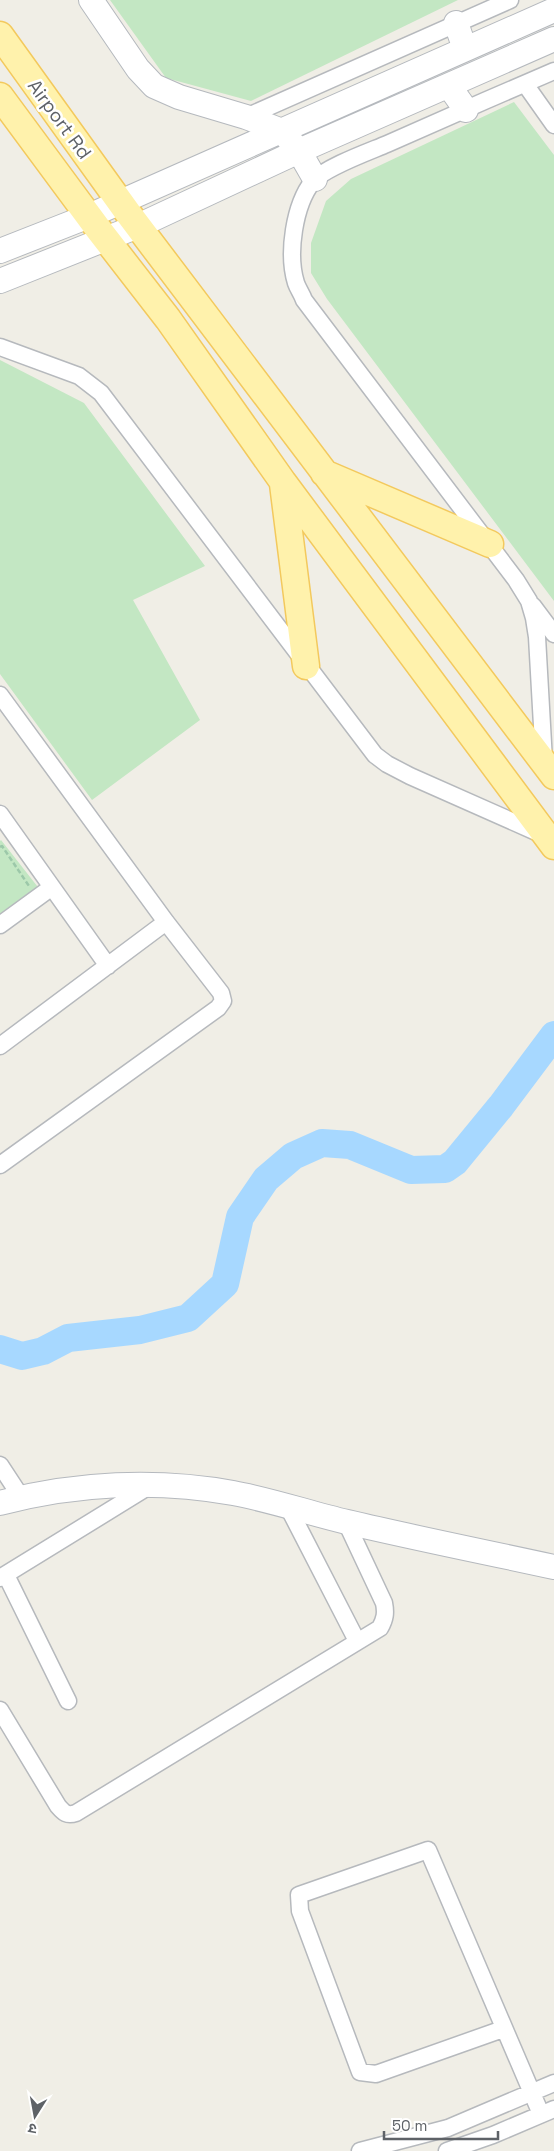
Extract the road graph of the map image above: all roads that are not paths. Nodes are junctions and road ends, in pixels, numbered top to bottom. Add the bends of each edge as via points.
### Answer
1 (91, 0) edge
2 (510, 0) edge
3 (481, 6) edge
4 (554, 10) edge
5 (456, 24) junction
6 (0, 35) edge
7 (554, 39) edge
8 (465, 48) junction
9 (554, 71) edge
10 (525, 84) junction
11 (449, 86) junction
12 (0, 96) edge
13 (466, 110) junction
14 (246, 117) junction
15 (554, 125) edge
16 (282, 131) junction
17 (299, 151) junction
18 (315, 179) junction
19 (120, 202) junction
20 (89, 216) junction
21 (138, 226) junction
22 (106, 240) junction
23 (0, 251) edge
24 (0, 281) edge
25 (0, 347) edge
26 (323, 473) junction
27 (283, 482) junction
28 (490, 544) junction
29 (529, 601) junction
30 (554, 634) edge
31 (306, 666) junction
32 (0, 695) edge
33 (549, 770) edge
34 (0, 814) edge
35 (551, 842) edge
36 (52, 887) junction
37 (166, 922) junction
38 (0, 925) edge
39 (108, 966) junction
40 (0, 1046) edge
41 (0, 1165) edge
42 (0, 1465) edge
43 (153, 1484) junction
44 (10, 1500) edge
45 (288, 1507) junction
46 (346, 1522) junction
47 (554, 1567) edge
48 (3, 1577) edge
49 (358, 1641) junction
50 (68, 1701) dead end
51 (0, 1710) edge
52 (504, 2029) junction
53 (554, 2082) edge
54 (530, 2093) junction
55 (548, 2112) edge
56 (360, 2151) edge
57 (447, 2151) edge

1 - 14 street via 138,69 154,86
2 - 3 street
3 - 5 street
4 - 8 street
5 - 8 street
5 - 14 street
6 - 19 main road, Airport Rd
7 - 11 street
8 - 16 street
9 - 10 street
10 - 13 street
10 - 15 street
11 - 13 street
11 - 17 street
12 - 20 main road
13 - 18 street via 328,170
14 - 16 street
16 - 17 street
16 - 19 street
17 - 18 street
17 - 21 street
18 - 28 street via 304,193 292,250 296,282 304,300
19 - 20 street
19 - 21 main road, Airport Rd
20 - 22 main road
20 - 23 street
21 - 22 street
21 - 26 main road, Airport Rd
22 - 24 street
22 - 27 main road via 168,319
25 - 31 street via 79,376 101,393
26 - 28 main road
26 - 33 main road, Airport Rd
27 - 31 main road
27 - 35 main road
28 - 29 street
29 - 30 street
29 - 33 street via 534,618
31 - 35 street via 360,738 387,764
32 - 37 street
34 - 36 street
36 - 38 street
36 - 39 street
37 - 39 street
37 - 41 street via 223,1001 218,1008 111,1087
39 - 40 street
42 - 44 street
43 - 44 street via 94,1487
43 - 45 street via 235,1493
43 - 48 street
45 - 46 street
45 - 49 street
46 - 47 street
46 - 49 street via 385,1611 380,1628
48 - 50 street
49 - 51 street via 70,1815 58,1806
52 - 52 street via 428,1850 299,1895 300,1911 360,2072 376,2074
52 - 54 street
53 - 54 street
54 - 55 street
54 - 56 street via 448,2128
55 - 57 street

